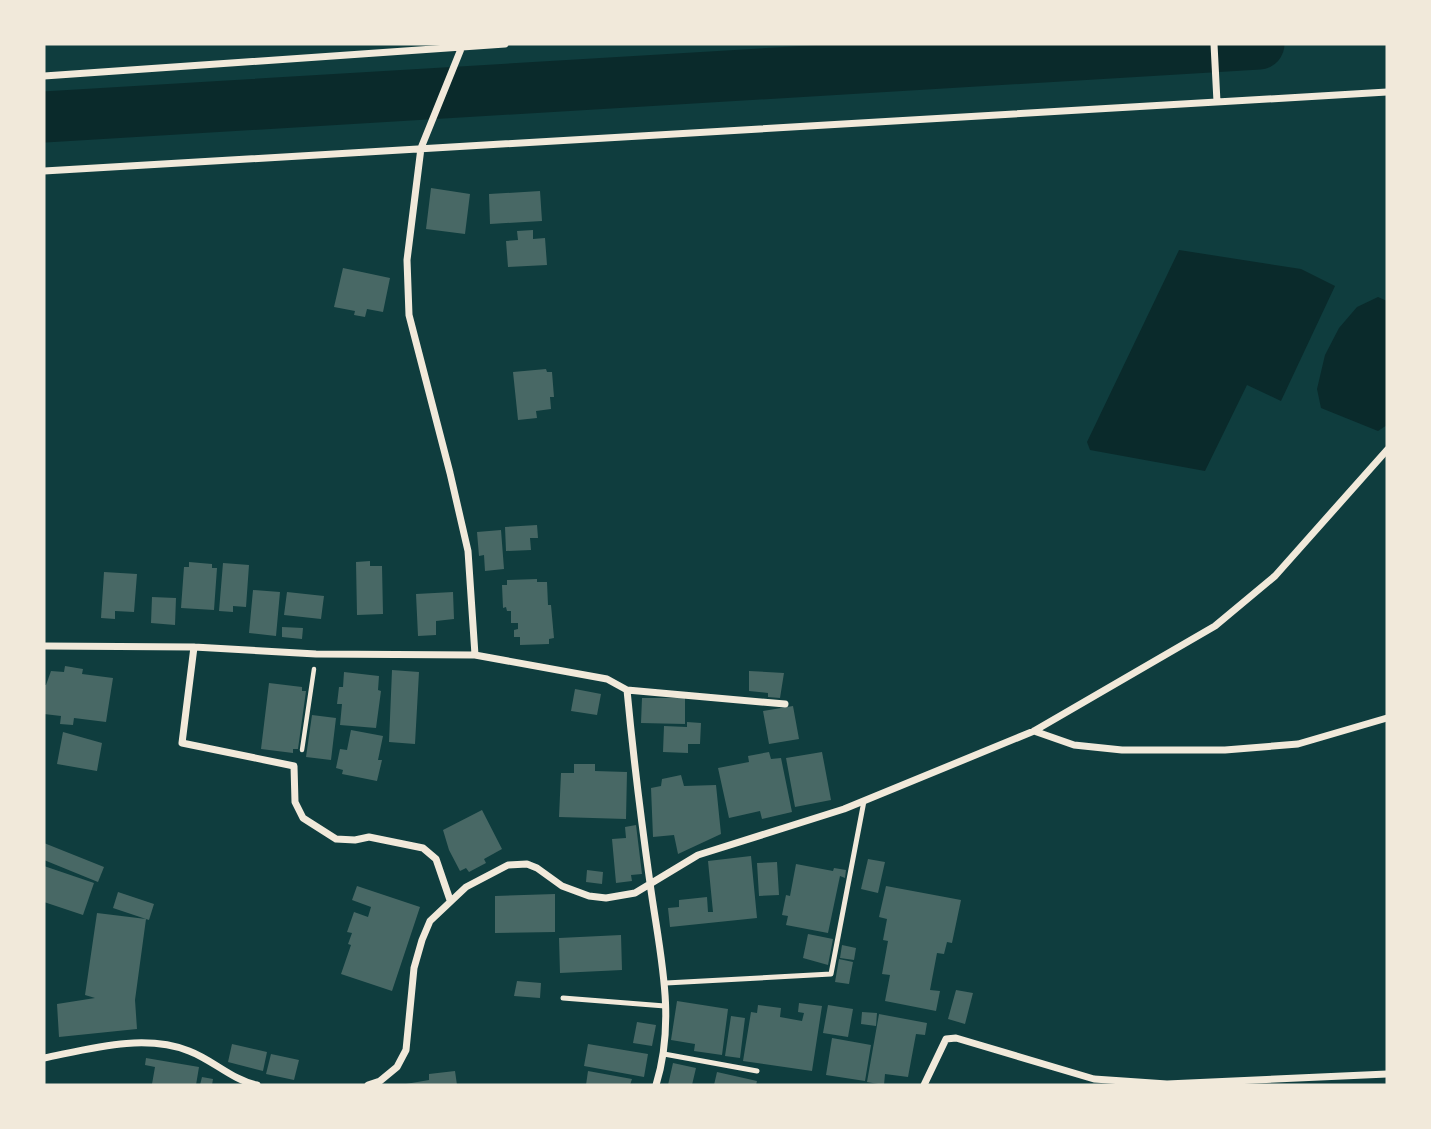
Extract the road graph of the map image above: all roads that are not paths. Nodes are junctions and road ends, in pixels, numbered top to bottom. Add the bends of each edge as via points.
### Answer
1 (505, 44) edge
2 (1214, 44) edge
3 (463, 45) edge
4 (44, 76) edge
5 (1387, 92) edge
6 (1217, 102) junction
7 (421, 148) junction
8 (44, 171) edge
9 (1387, 450) edge
10 (44, 646) edge
11 (194, 647) junction
12 (475, 655) junction
13 (627, 690) junction
14 (785, 704) dead end
15 (1387, 718) edge
16 (1034, 731) junction
17 (864, 801) junction
18 (650, 886) junction
19 (450, 900) junction
20 (666, 983) junction
21 (563, 998) dead end
22 (665, 1006) junction
23 (664, 1054) junction
24 (44, 1058) edge
25 (757, 1071) dead end
26 (1387, 1074) edge
27 (257, 1085) edge
28 (368, 1085) edge
29 (656, 1085) edge
30 (924, 1085) edge

1 - 3 street
2 - 6 street
3 - 4 street
3 - 7 street
5 - 6 street
6 - 7 street
7 - 8 street
7 - 12 street via 407,260 409,315 468,551
9 - 16 street via 1275,576 1215,626
10 - 11 street
11 - 12 street via 316,654
11 - 19 street via 182,743 294,766 295,802 303,818 336,839 369,837 423,848 436,859
12 - 13 street via 607,679
13 - 14 street
13 - 18 street
15 - 16 street via 1298,744 1225,750 1122,750 1074,745
16 - 17 street
17 - 18 street via 698,855
17 - 20 lane via 831,974
18 - 19 street via 606,898 589,896 527,864 508,865
18 - 20 street
19 - 28 street via 430,921 422,940 414,968 406,1050 397,1067
20 - 22 street
21 - 22 lane
22 - 23 street
23 - 25 lane
23 - 29 street
24 - 27 street via 99,1046 155,1043 187,1050
26 - 30 street via 1167,1084 1094,1079 956,1038 946,1039

